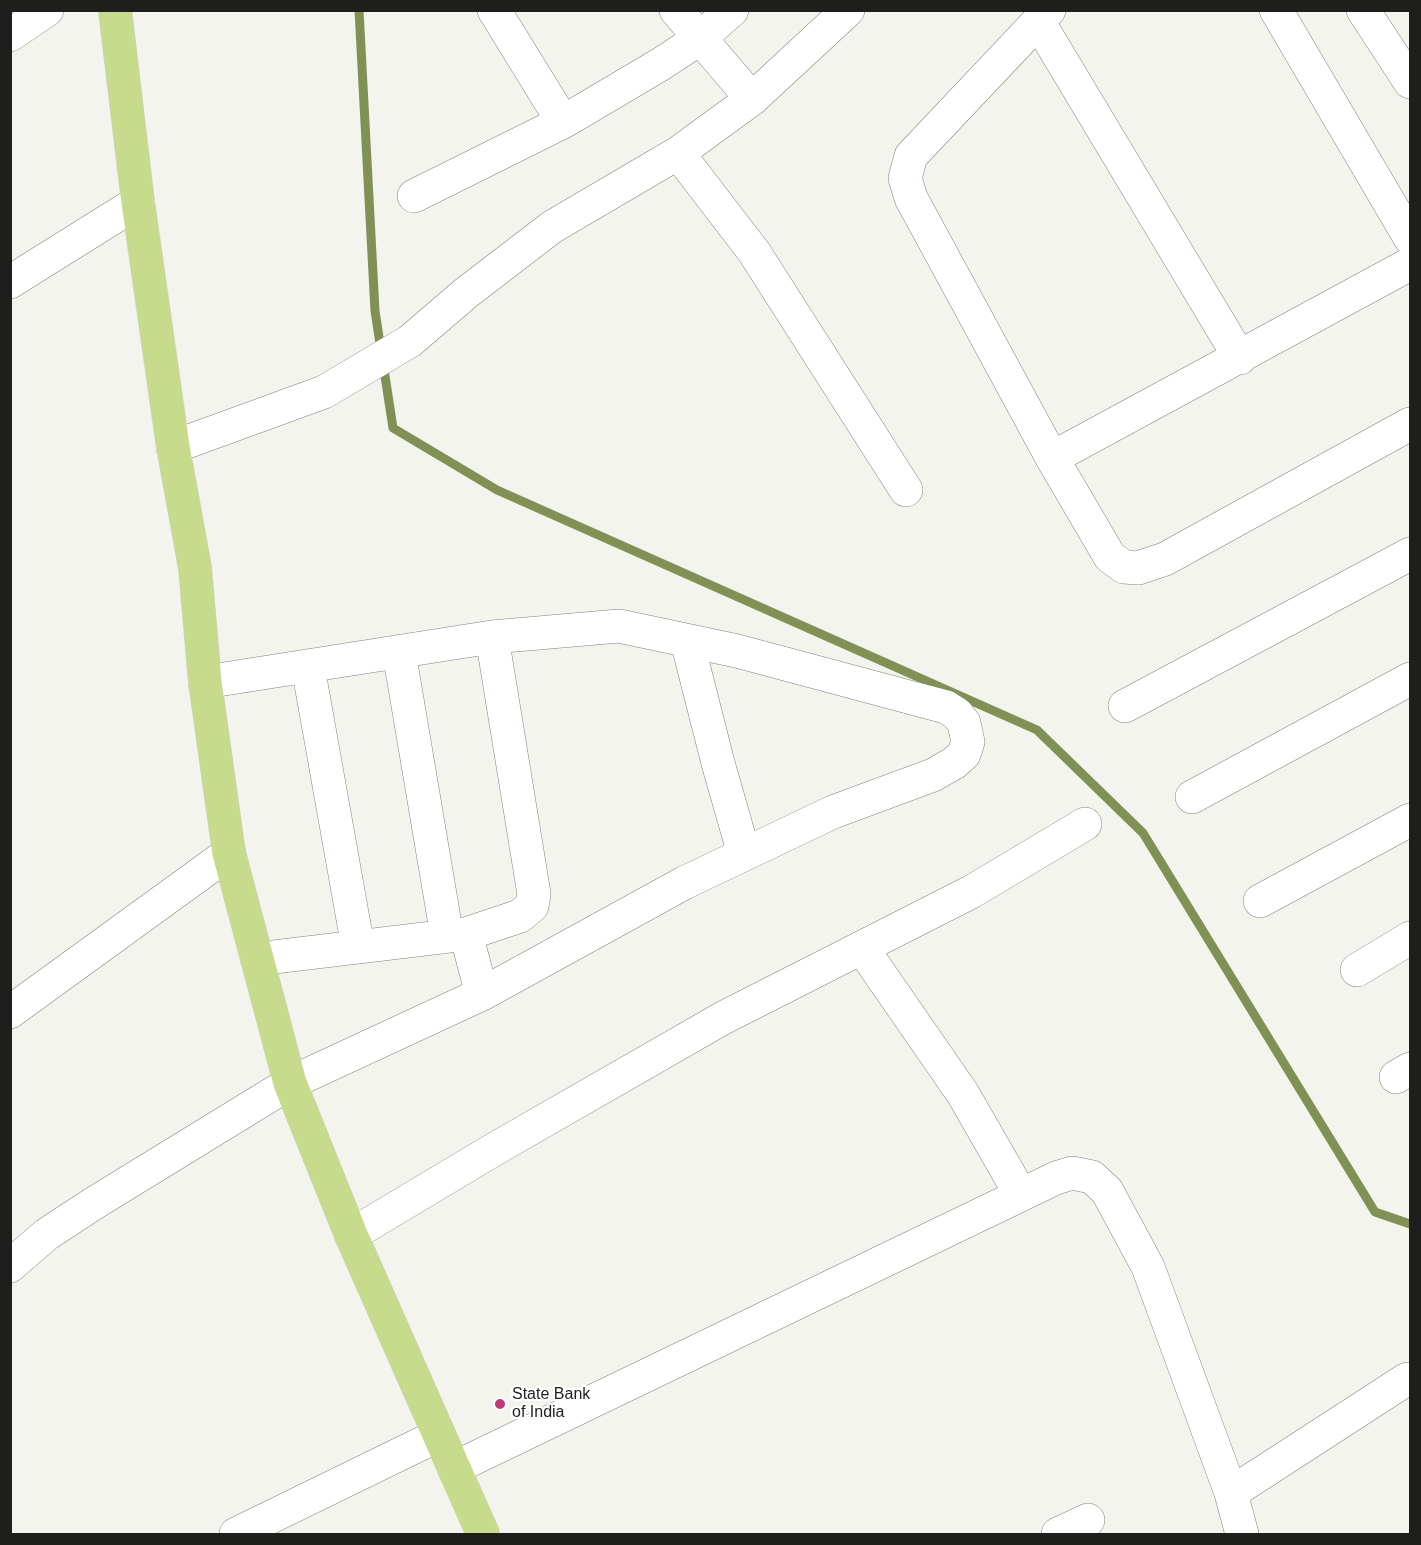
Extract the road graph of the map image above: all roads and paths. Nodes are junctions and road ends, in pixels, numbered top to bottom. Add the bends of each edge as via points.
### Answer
1 (47, 10) edge
2 (115, 10) edge
3 (494, 10) edge
4 (676, 10) edge
5 (732, 10) edge
6 (848, 10) edge
7 (1276, 10) edge
8 (1363, 10) edge
9 (1044, 16) edge
10 (10, 34) edge
11 (699, 39) junction
12 (1410, 82) edge
13 (752, 99) junction
14 (563, 122) junction
15 (678, 153) junction
16 (414, 196) dead end
17 (138, 202) junction
18 (1410, 238) edge
19 (1410, 264) edge
20 (10, 282) edge
21 (1240, 358) junction
22 (1410, 424) edge
23 (173, 447) junction
24 (1052, 458) junction
25 (906, 490) dead end
26 (1410, 554) edge
27 (492, 637) junction
28 (687, 641) junction
29 (399, 652) junction
30 (308, 667) junction
31 (1410, 679) edge
32 (205, 682) junction
33 (1125, 706) dead end
34 (1192, 797) dead end
35 (1410, 820) edge
36 (1085, 824) dead end
37 (229, 853) junction
38 (744, 854) junction
39 (1260, 901) dead end
40 (457, 935) junction
41 (1410, 938) edge
42 (358, 947) junction
43 (862, 948) junction
44 (257, 959) junction
45 (1357, 970) dead end
46 (482, 994) junction
47 (10, 1012) edge
48 (290, 1083) junction
49 (1021, 1195) junction
50 (351, 1235) junction
51 (10, 1266) edge
52 (1410, 1379) edge
53 (439, 1435) junction
54 (454, 1468) junction
55 (1231, 1493) junction
56 (1088, 1520) dead end
57 (236, 1534) edge
58 (483, 1534) edge
59 (1058, 1534) edge
60 (1242, 1534) edge

1 - 10 street
2 - 17 main road
3 - 14 street
4 - 11 street
5 - 11 street
6 - 13 street
7 - 18 street
8 - 12 street
9 - 21 street
9 - 24 street via 911,156 905,178 911,198
11 - 13 street
11 - 14 street
13 - 15 street
14 - 16 street
15 - 23 street via 552,227 411,341 324,392
15 - 25 street via 753,252
17 - 20 street
17 - 23 main road
19 - 21 street
21 - 24 street
22 - 24 street via 1165,559 1138,568 1124,567 1110,557
23 - 32 main road via 195,568
26 - 33 street
27 - 28 street via 619,626
27 - 29 street
27 - 40 street via 534,894 532,906 520,916
28 - 38 street
28 - 38 street via 946,707 964,723 968,742 964,754 954,763 933,775 833,812
29 - 30 street
29 - 40 street
30 - 32 street
30 - 42 street
31 - 34 street
32 - 37 main road
35 - 39 street
36 - 43 street via 971,892
37 - 44 main road
37 - 47 street
38 - 46 street
40 - 42 street
40 - 46 street
41 - 45 street
42 - 44 street
43 - 49 street via 963,1094
43 - 50 street via 723,1018
44 - 48 main road
46 - 48 street
48 - 50 main road
48 - 51 street via 86,1208
49 - 54 street
49 - 55 street via 1072,1173 1092,1178 1107,1191 1148,1267
50 - 53 main road
52 - 55 street
53 - 54 main road
53 - 57 street
54 - 58 main road
55 - 60 street
56 - 59 street

